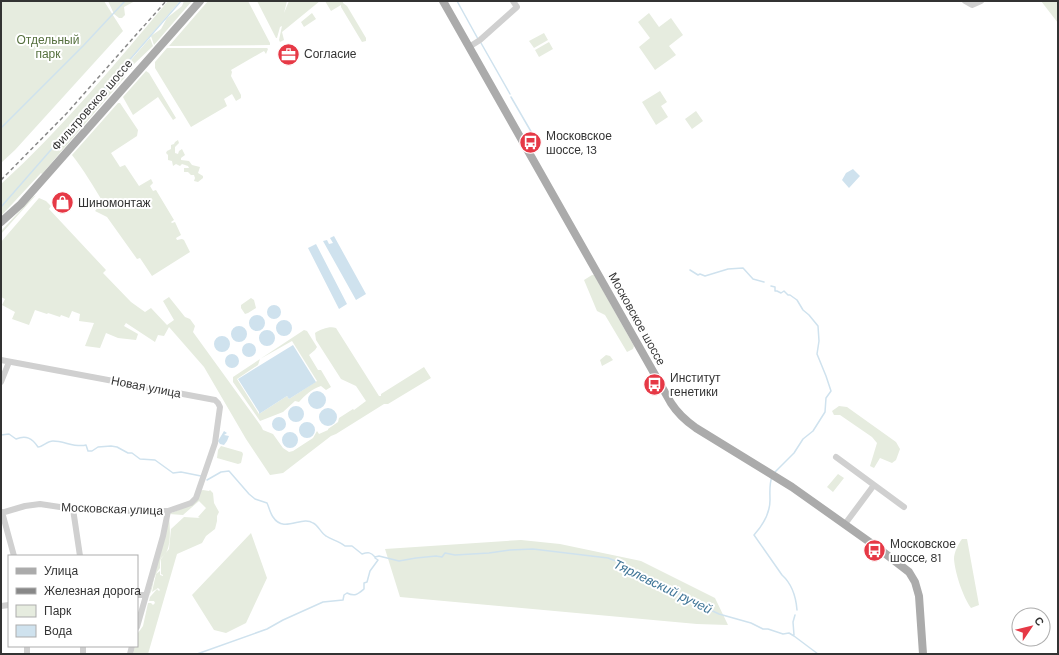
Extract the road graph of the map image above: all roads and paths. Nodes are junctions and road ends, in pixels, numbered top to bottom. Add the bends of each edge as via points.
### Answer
1 (200, 1) edge
2 (443, 1) edge
3 (513, 1) edge
4 (965, 1) edge
5 (981, 1) edge
6 (469, 47) junction
7 (14, 211) junction
8 (1, 222) edge
9 (1, 227) edge
10 (1, 360) edge
11 (9, 362) junction
12 (1, 382) edge
13 (836, 457) dead end
14 (204, 473) joint
15 (874, 485) junction
16 (904, 507) dead end
17 (73, 509) junction
18 (168, 511) junction
19 (2, 512) edge
20 (845, 524) junction
21 (14, 555) edge
22 (80, 555) edge
23 (138, 595) edge
24 (145, 595) junction
25 (138, 623) edge
26 (923, 654) edge

1 - 7 main road, Фильтровское шоссе
2 - 6 main road, Московское шоссе
3 - 6 street via 517,7
4 - 5 street via 972,5
6 - 20 main road, Московское шоссе via 678,413 691,425 777,477
7 - 8 main road, Фильтровское шоссе
7 - 9 street
10 - 11 street, Новая улица
11 - 12 street
11 - 14 street, Новая улица via 216,401 220,407 215,443
13 - 15 street
14 - 18 street, Московская улица via 194,501
15 - 16 street
15 - 20 street
17 - 18 street, Московская улица
17 - 19 street, Московская улица via 36,504
17 - 22 street
18 - 24 street
19 - 21 street
20 - 26 main road, Московское шоссе via 909,572 919,596
23 - 24 street
24 - 25 street

